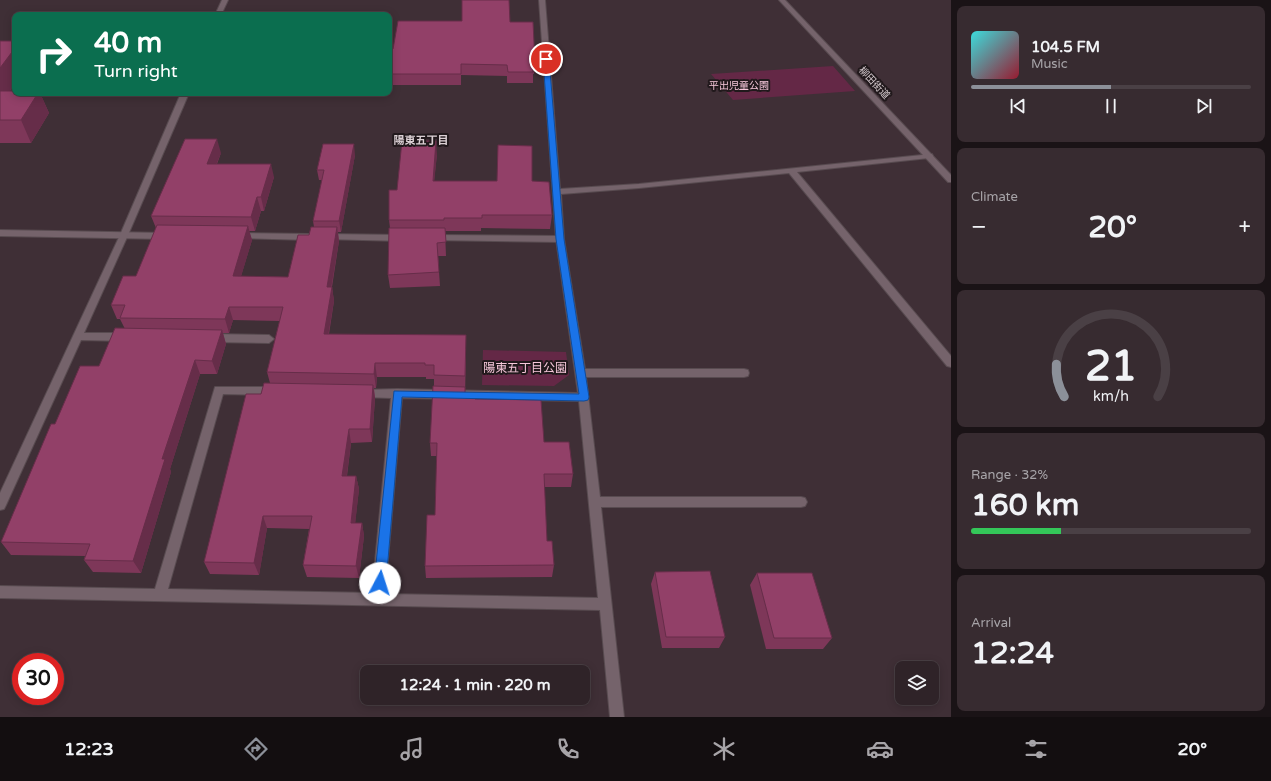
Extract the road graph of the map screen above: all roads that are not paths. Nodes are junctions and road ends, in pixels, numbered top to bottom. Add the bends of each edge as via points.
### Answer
1 (225, 0) edge
2 (542, 0) edge
3 (782, 0) edge
4 (219, 12) edge
5 (184, 96) edge
6 (929, 156) junction
7 (792, 171) junction
8 (951, 180) edge
9 (557, 192) junction
10 (0, 233) edge
11 (124, 235) junction
12 (172, 236) edge
13 (227, 236) edge
14 (410, 238) edge
15 (426, 238) edge
16 (560, 239) junction
17 (77, 336) junction
18 (133, 337) edge
19 (205, 338) edge
20 (269, 339) dead end
21 (951, 363) edge
22 (580, 372) junction
23 (744, 373) dead end
24 (289, 391) edge
25 (351, 392) edge
26 (397, 393) junction
27 (584, 397) junction
28 (595, 502) junction
29 (802, 502) dead end
30 (0, 505) edge
31 (0, 592) edge
32 (160, 594) junction
33 (378, 599) junction
34 (605, 604) junction
35 (616, 717) edge

1 - 4 street
2 - 9 street
3 - 6 street, 柳田街道
5 - 11 street
6 - 7 street
6 - 8 street, 柳田街道
7 - 9 street
7 - 21 street
9 - 16 street
10 - 11 street
11 - 12 street
11 - 17 street
13 - 14 street
15 - 16 street
16 - 22 street
17 - 18 street
17 - 30 street
19 - 20 street
22 - 23 street
22 - 27 street
24 - 32 street via 219,390
25 - 26 street
26 - 27 street
26 - 33 street
27 - 28 street
28 - 29 street
28 - 34 street
31 - 32 street
32 - 33 street
33 - 34 street
34 - 35 street

